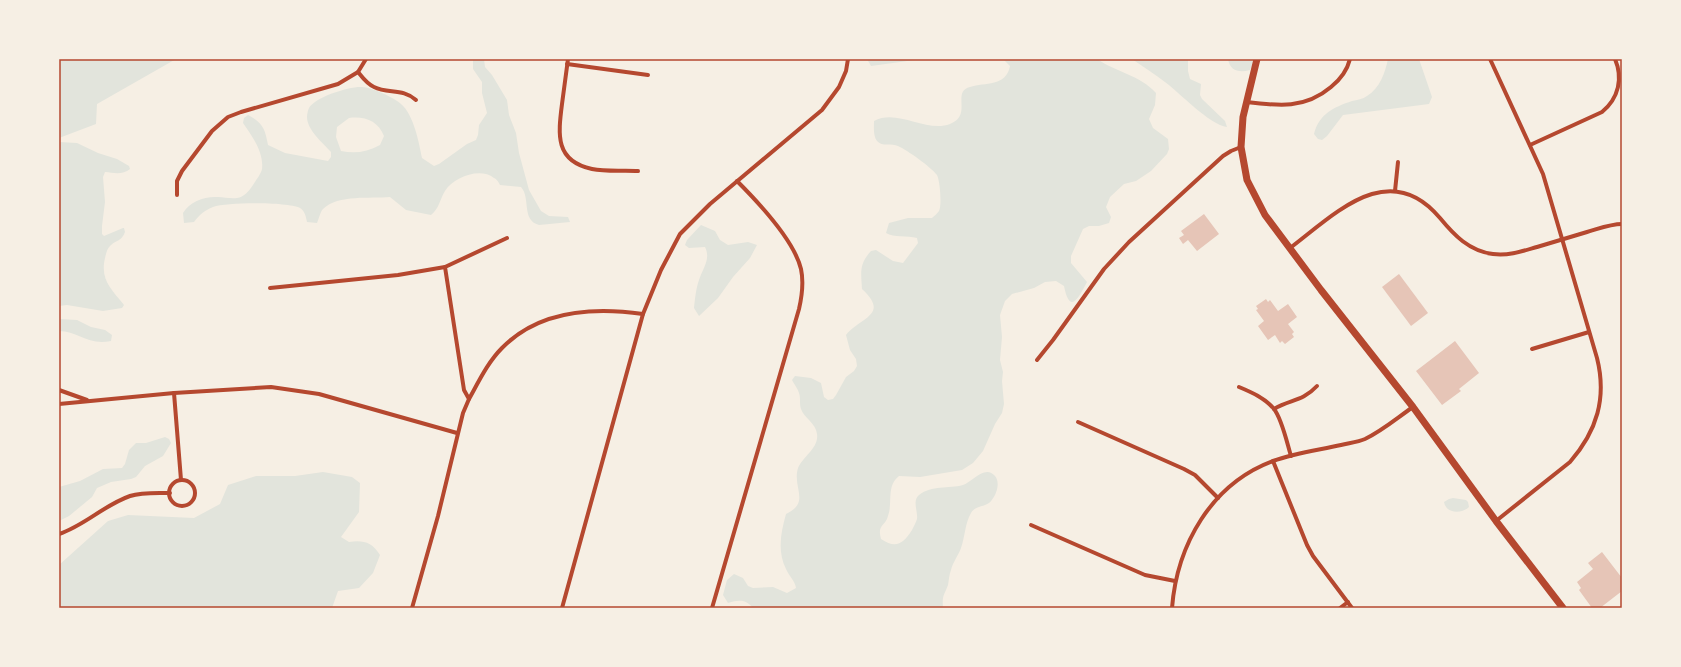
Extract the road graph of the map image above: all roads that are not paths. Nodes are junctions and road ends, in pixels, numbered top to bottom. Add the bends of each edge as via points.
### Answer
1 (366, 59) edge
2 (848, 59) edge
3 (1257, 59) edge
4 (1350, 59) edge
5 (1490, 59) edge
6 (1615, 59) edge
7 (567, 61) edge
8 (358, 72) junction
9 (648, 75) dead end
10 (416, 100) dead end
11 (1246, 102) junction
12 (1530, 145) junction
13 (1241, 147) junction
14 (1398, 162) dead end
15 (638, 171) dead end
16 (737, 181) junction
17 (1395, 191) junction
18 (177, 195) dead end
19 (1622, 224) edge
20 (507, 238) dead end
21 (1562, 239) junction
22 (1290, 248) junction
23 (445, 267) junction
24 (270, 288) dead end
25 (643, 314) junction
26 (1589, 332) junction
27 (1532, 349) dead end
28 (1037, 360) dead end
29 (1317, 386) dead end
30 (1239, 387) dead end
31 (59, 390) edge
32 (174, 394) junction
33 (469, 399) junction
34 (90, 401) junction
35 (59, 404) edge
36 (1413, 407) junction
37 (1274, 408) junction
38 (1078, 422) dead end
39 (457, 433) junction
40 (1291, 456) junction
41 (1273, 461) junction
42 (181, 480) junction
43 (170, 493) junction
44 (1218, 498) junction
45 (1496, 521) junction
46 (1031, 525) dead end
47 (59, 534) edge
48 (1175, 581) junction
49 (1348, 602) junction
50 (412, 608) edge
51 (562, 608) edge
52 (712, 608) edge
53 (1172, 608) edge
54 (1340, 608) edge
55 (1352, 608) edge
56 (1563, 608) edge

1 - 8 street
2 - 16 street via 839,87 822,110
3 - 11 main road
4 - 11 street via 1348,67 1337,82 1308,101 1283,105
5 - 12 street
6 - 12 street via 1619,85 1607,108
7 - 9 street
7 - 15 street via 559,126 559,138 565,152 575,163 594,170
8 - 10 street via 374,87 403,92
8 - 18 street via 325,89 228,117 212,131 182,171 177,181
11 - 13 main road
12 - 21 street via 1543,174
13 - 22 main road via 1247,180 1253,194
13 - 28 street via 1223,156 1129,242 1104,269
14 - 17 street
16 - 25 street via 680,234 661,270
16 - 52 street via 790,244 801,269 803,287 799,309
17 - 21 street via 1420,200 1436,213 1458,238 1484,252 1516,253
17 - 22 street via 1373,193 1354,200
19 - 21 street
20 - 23 street
21 - 26 street
22 - 36 main road
23 - 24 street via 405,274
23 - 33 street via 464,390
25 - 33 street via 599,310 542,321 519,333 502,348 486,368
25 - 51 street
26 - 27 street
26 - 45 street via 1601,379 1599,408 1591,432 1570,462
29 - 37 street via 1301,399
30 - 37 street via 1253,393
31 - 34 street
32 - 34 street
32 - 39 street via 271,387 307,391
32 - 42 street
33 - 39 street
34 - 35 street
36 - 40 street via 1363,440
36 - 45 main road
37 - 40 street
38 - 44 street via 1196,475
39 - 50 street via 438,516
40 - 41 street
41 - 44 street via 1239,480
41 - 49 street via 1307,545
42 - 43 street via 173,485
42 - 43 street via 190,483 195,490 194,499 184,506 176,504
43 - 47 street via 132,496
44 - 48 street via 1193,532 1182,556
45 - 56 main road
46 - 48 street via 1145,575
48 - 53 street
49 - 54 street
49 - 55 street

